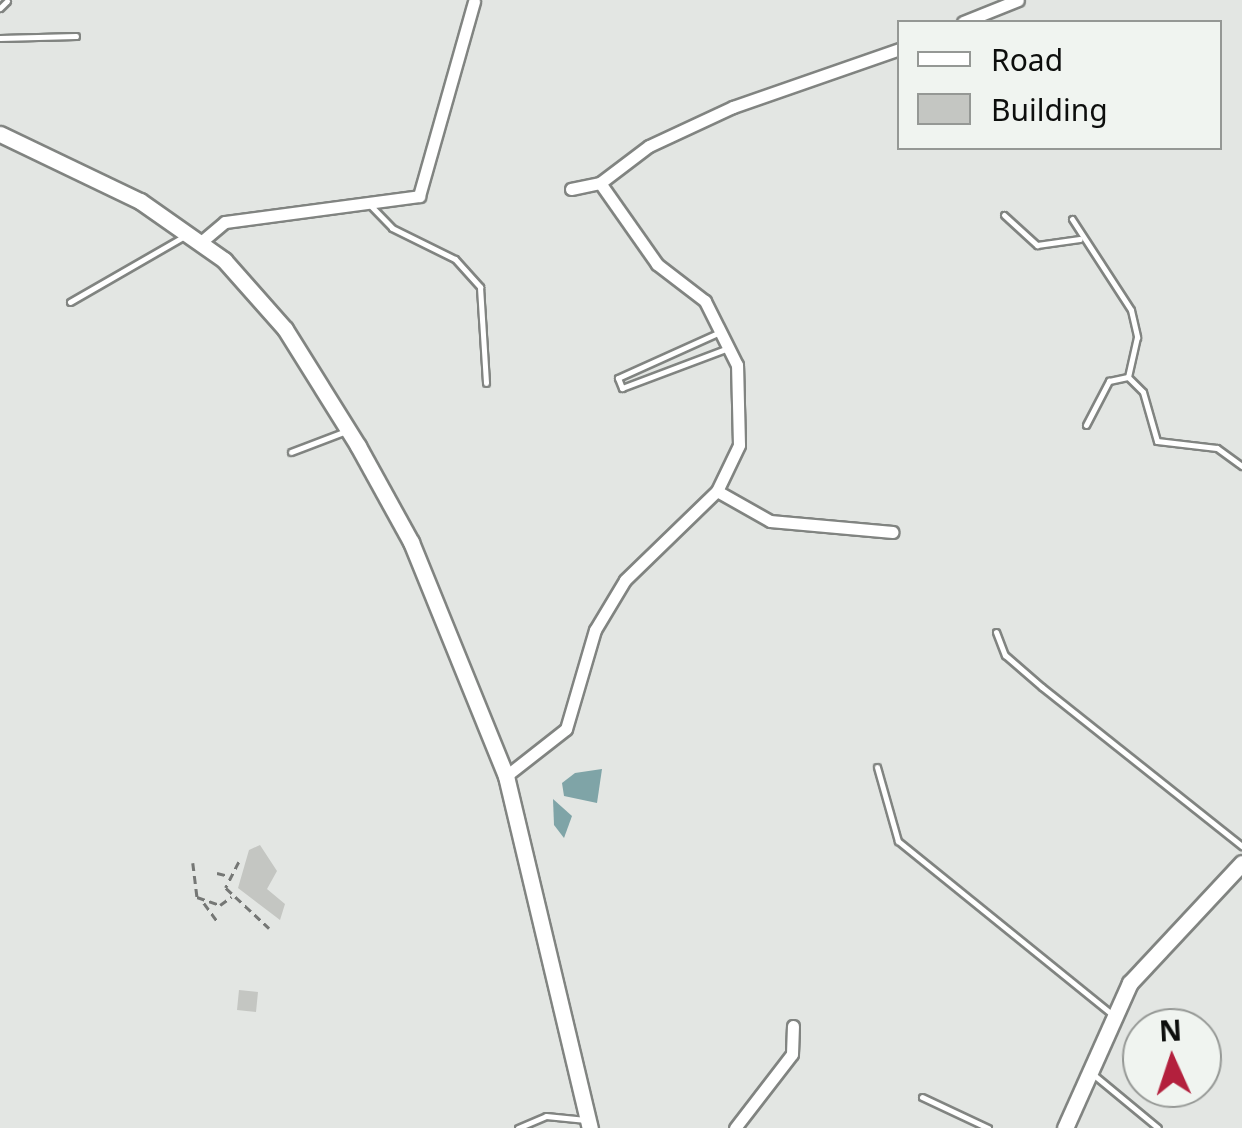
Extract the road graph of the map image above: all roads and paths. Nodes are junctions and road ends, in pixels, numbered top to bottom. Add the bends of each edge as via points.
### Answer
1 (1018, 0) edge
2 (7, 1) edge
3 (474, 2) edge
4 (0, 8) edge
5 (968, 20) edge
6 (76, 36) dead end
7 (0, 38) edge
8 (897, 49) edge
9 (0, 134) edge
10 (600, 184) junction
11 (571, 189) dead end
12 (371, 206) junction
13 (1004, 216) dead end
14 (1072, 219) dead end
15 (196, 237) junction
16 (1080, 239) junction
17 (70, 302) dead end
18 (721, 332) junction
19 (729, 348) junction
20 (1128, 378) junction
21 (486, 384) dead end
22 (1086, 425) dead end
23 (349, 430) junction
24 (290, 452) dead end
25 (1242, 466) edge
26 (717, 491) junction
27 (894, 532) dead end
28 (996, 632) dead end
29 (877, 767) dead end
30 (506, 776) junction
31 (1242, 846) edge
32 (239, 862) dead end
33 (193, 863) dead end
34 (1242, 863) edge
35 (216, 873) dead end
36 (230, 877) junction
37 (232, 896) junction
38 (204, 901) junction
39 (217, 921) dead end
40 (269, 928) dead end
41 (1112, 1014) junction
42 (793, 1026) dead end
43 (1087, 1070) junction
44 (922, 1097) dead end
45 (589, 1124) edge
46 (518, 1128) edge
47 (734, 1128) edge
48 (988, 1128) edge
49 (1065, 1128) edge
50 (1158, 1128) edge

1 - 5 street
2 - 4 lane
3 - 12 street via 419,196
6 - 7 lane
8 - 10 street via 733,107 649,146
9 - 15 street
10 - 11 street
10 - 18 street via 616,217 706,302
12 - 15 street via 226,222
12 - 21 lane via 392,228 455,260 480,287
13 - 16 lane via 1038,245
14 - 16 lane
15 - 17 lane
15 - 23 street via 276,317
16 - 20 lane via 1130,310 1137,337
18 - 19 street
18 - 19 lane via 618,378 622,388
19 - 26 street via 739,445
20 - 22 lane via 1109,381
20 - 25 lane via 1143,392 1157,441 1217,448
23 - 24 lane
23 - 30 street via 411,542
26 - 27 street via 770,522
26 - 30 street via 625,580 595,630 566,729
28 - 31 lane via 1017,666
29 - 41 lane via 898,841
30 - 45 street
32 - 36 path
33 - 38 path via 194,892
34 - 41 street
35 - 36 path
36 - 37 path
37 - 38 path
37 - 40 path
38 - 39 path
41 - 43 street
42 - 47 street via 782,1071
43 - 49 street
43 - 50 lane
44 - 48 lane
45 - 46 lane via 546,1116

